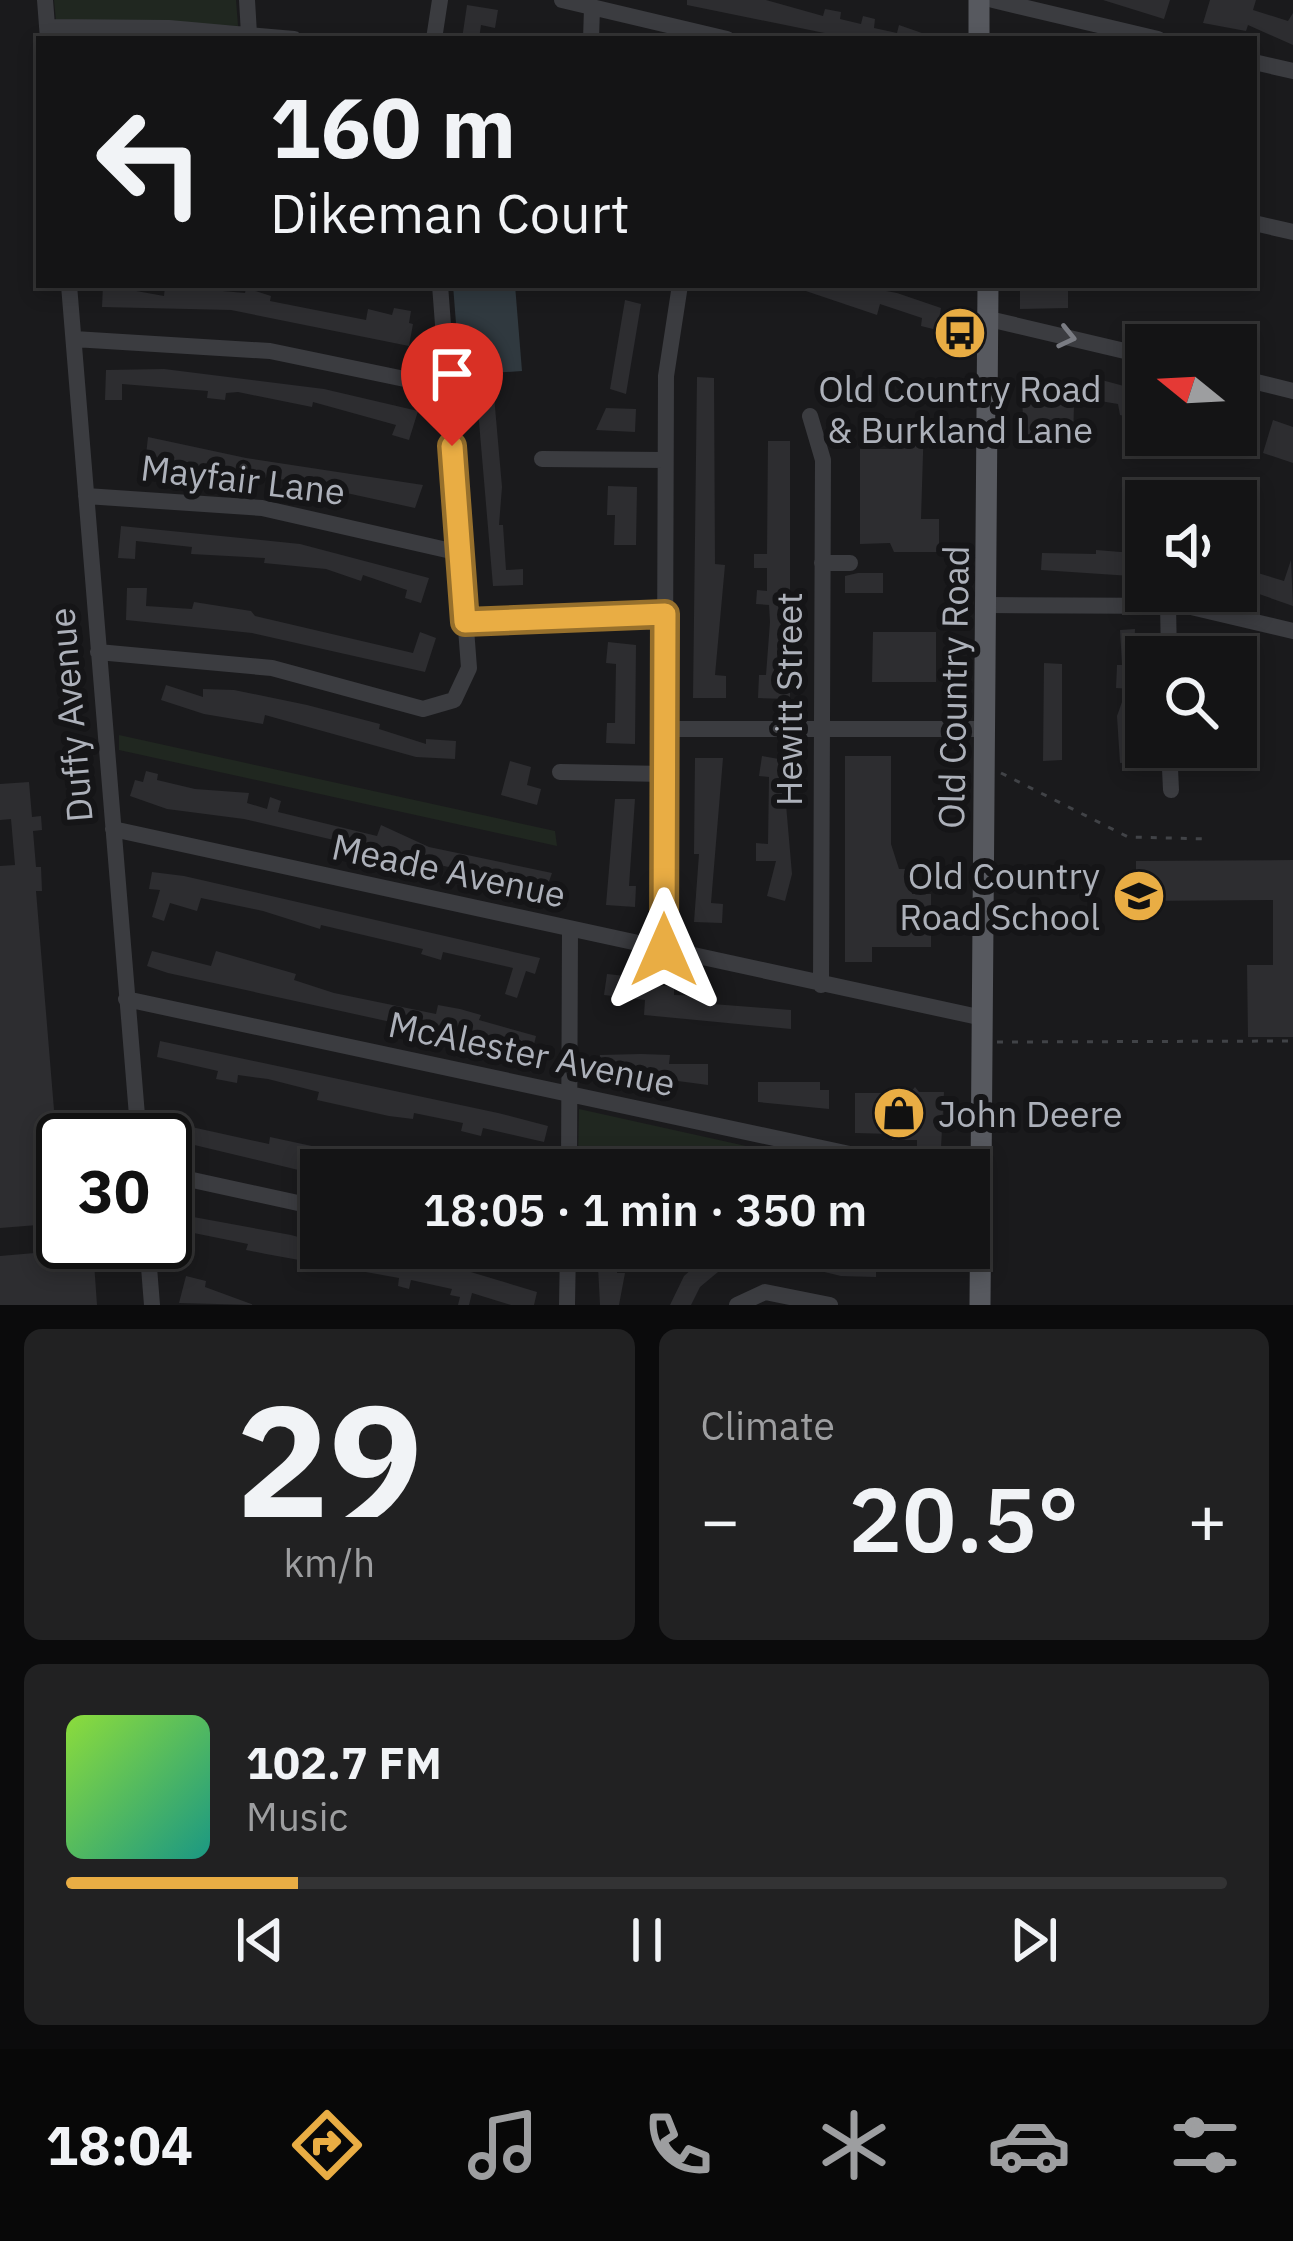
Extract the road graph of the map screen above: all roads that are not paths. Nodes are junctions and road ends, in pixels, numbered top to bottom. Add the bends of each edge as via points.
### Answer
1 (45, 0) edge
2 (247, 0) edge
3 (440, 0) edge
4 (562, 0) edge
5 (979, 0) edge
6 (994, 0) edge
7 (592, 8) junction
8 (48, 33) edge
9 (249, 34) junction
10 (267, 36) edge
11 (434, 36) edge
12 (591, 36) edge
13 (714, 36) edge
14 (979, 36) edge
15 (1145, 36) edge
16 (1257, 63) edge
17 (1293, 71) edge
18 (1257, 224) edge
19 (1293, 232) edge
20 (69, 288) edge
21 (440, 288) edge
22 (679, 288) edge
23 (986, 288) edge
24 (988, 319) junction
25 (74, 340) junction
26 (1125, 351) edge
27 (1257, 382) edge
28 (448, 388) junction
29 (1293, 391) edge
30 (810, 416) dead end
31 (542, 459) dead end
32 (665, 460) junction
33 (86, 496) junction
34 (460, 553) junction
35 (822, 563) junction
36 (850, 563) dead end
37 (987, 605) junction
38 (1125, 605) edge
39 (1202, 612) edge
40 (665, 614) junction
41 (465, 622) junction
42 (1293, 631) edge
43 (98, 652) junction
44 (665, 729) junction
45 (821, 729) junction
46 (983, 729) junction
47 (1170, 768) edge
48 (560, 772) dead end
49 (665, 774) junction
50 (1171, 790) dead end
51 (112, 829) junction
52 (570, 930) junction
53 (664, 950) junction
54 (821, 985) junction
55 (126, 999) junction
56 (983, 1018) junction
57 (569, 1096) junction
58 (137, 1113) edge
59 (568, 1149) edge
60 (823, 1149) edge
61 (976, 1149) edge
62 (192, 1180) edge
63 (300, 1203) edge
64 (149, 1269) edge
65 (568, 1269) edge
66 (978, 1269) edge
67 (152, 1305) edge
68 (567, 1305) edge
69 (737, 1305) edge
70 (830, 1305) edge
71 (980, 1305) edge

1 - 8 street
2 - 9 street
3 - 11 street
4 - 7 street
5 - 14 main road
6 - 15 street
7 - 12 street
7 - 13 street
8 - 9 street
9 - 10 street
16 - 17 street
18 - 19 street
20 - 25 street, Duffy Avenue
21 - 28 street
22 - 32 street via 668,346
23 - 24 main road, Old Country Road
24 -> 26 street
24 - 37 main road, Old Country Road
25 - 28 street via 270,351
25 - 33 street, Duffy Avenue
27 - 29 street
28 - 34 street
30 - 35 street, Hewitt Street via 822,450
31 - 32 street
32 - 40 street
33 - 34 street, Mayfair Lane via 262,508
33 - 43 street, Duffy Avenue
34 - 41 street
35 - 36 street
35 - 45 street, Hewitt Street
37 - 38 street
37 - 46 main road, Old Country Road
39 - 42 street
40 - 41 street
40 - 44 street
41 - 43 street via 466,682 454,700 431,709 272,668
43 - 51 street, Duffy Avenue
44 - 45 street
44 - 49 street
45 - 46 street
45 - 54 street, Hewitt Street
46 - 56 main road, Old Country Road
47 - 50 street
48 - 49 street
49 - 53 street
51 - 52 street, Meade Avenue
51 - 55 street, Duffy Avenue
52 - 53 street, Meade Avenue
52 - 57 street
53 - 54 street, Meade Avenue
54 - 56 street, Meade Avenue
55 - 57 street, McAlester Avenue
55 - 58 street, Duffy Avenue
56 - 61 main road, Old Country Road
57 - 59 street
57 - 60 street, McAlester Avenue
62 - 63 street
64 - 67 street
65 - 68 street
66 - 71 main road, Old Country Road
69 - 70 street via 765,1292

